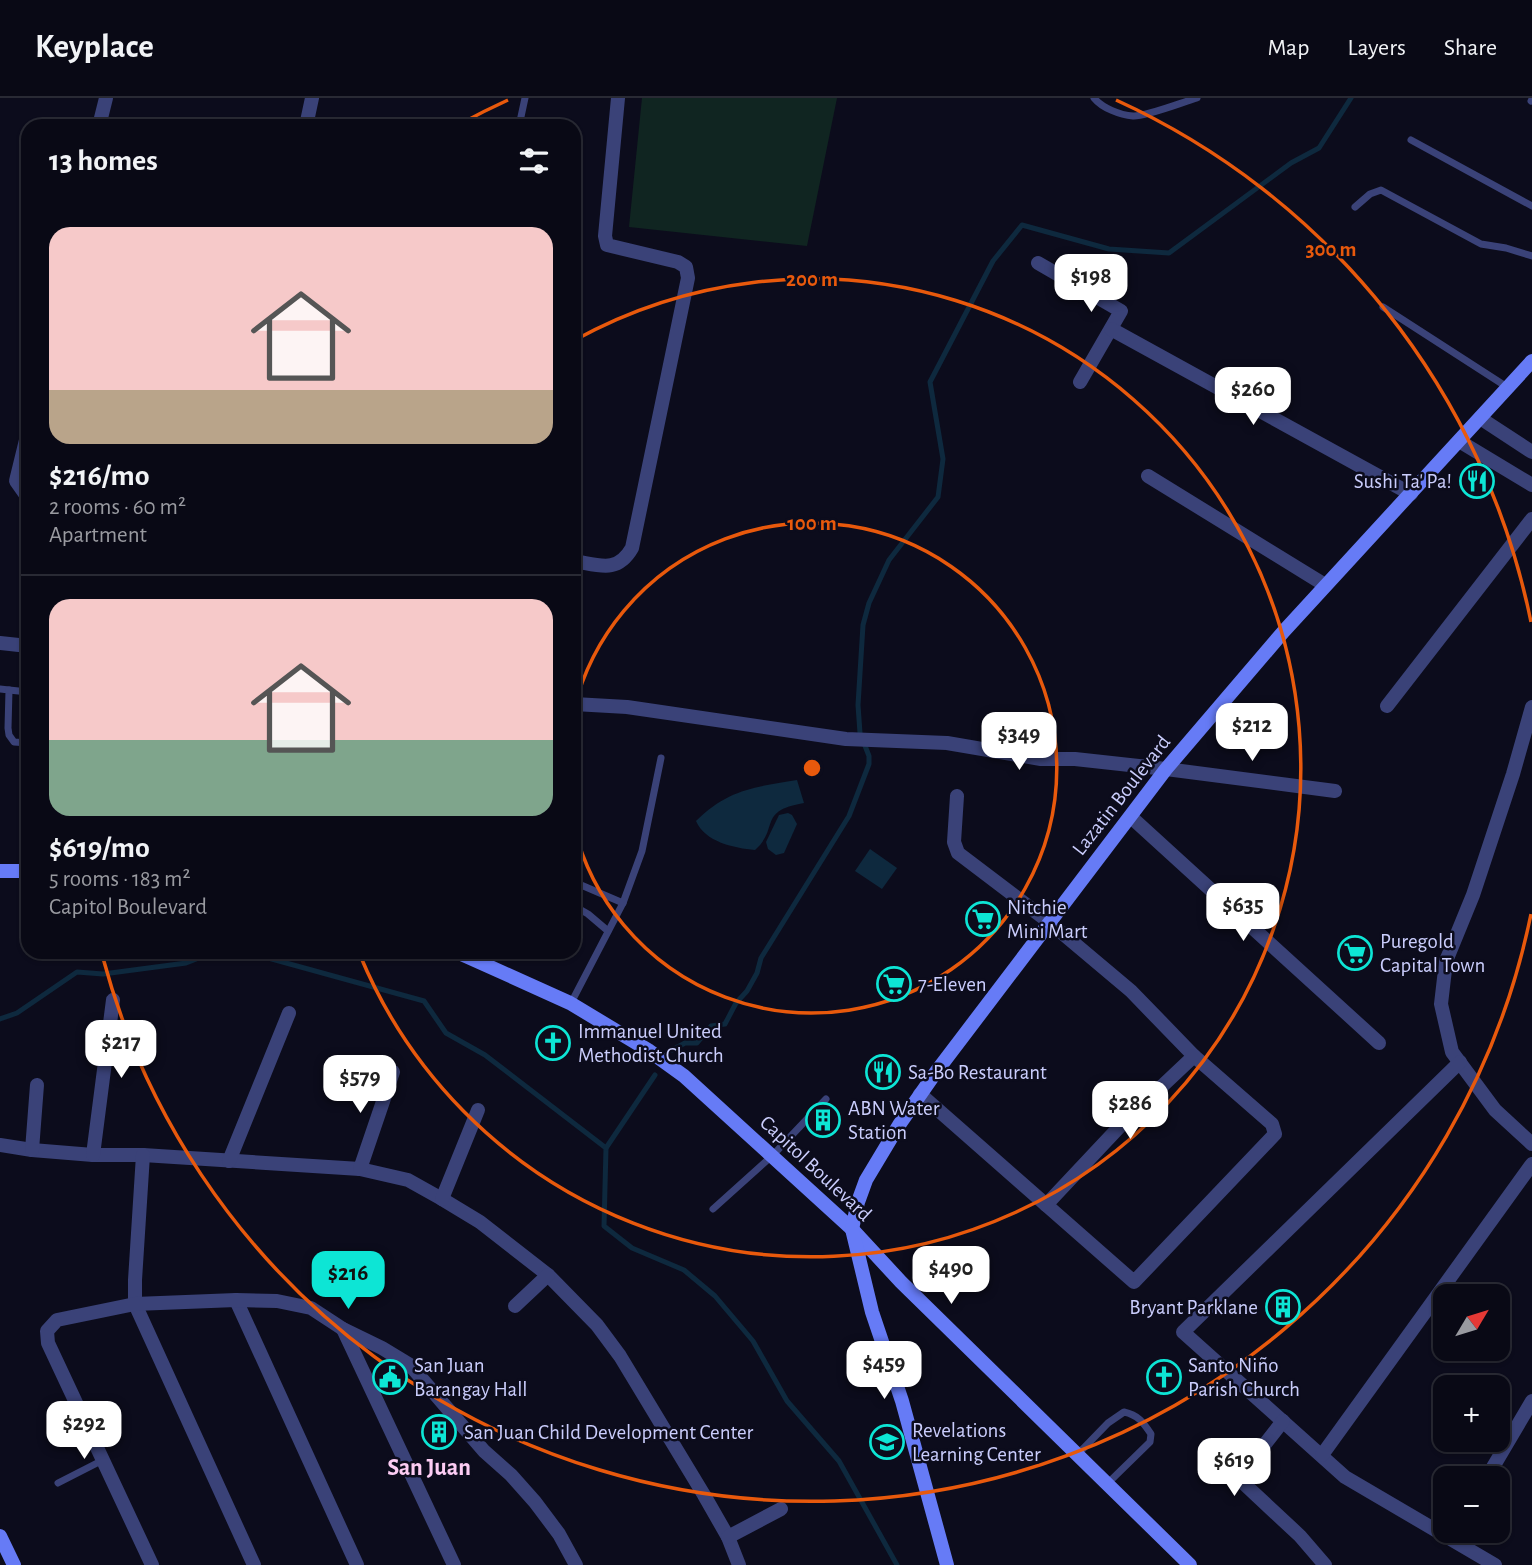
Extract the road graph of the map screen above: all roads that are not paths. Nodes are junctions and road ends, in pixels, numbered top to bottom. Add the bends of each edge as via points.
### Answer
1 (106, 98) edge
2 (312, 98) edge
3 (525, 98) edge
4 (618, 98) edge
5 (1094, 98) edge
6 (1197, 98) edge
7 (101, 119) edge
8 (308, 119) edge
9 (520, 119) edge
10 (1411, 139) dead end
11 (1532, 206) edge
12 (1355, 207) dead end
13 (1532, 256) edge
14 (1038, 263) dead end
15 (1383, 307) dead end
16 (1111, 329) junction
17 (1532, 361) edge
18 (1527, 376) edge
19 (1080, 382) dead end
20 (1508, 387) junction
21 (1480, 418) junction
22 (1459, 441) junction
23 (1532, 452) edge
24 (21, 461) edge
25 (1148, 476) dead end
26 (1532, 485) edge
27 (21, 488) edge
28 (1411, 494) junction
29 (1532, 519) edge
30 (581, 562) edge
31 (1325, 585) junction
32 (0, 643) edge
33 (21, 645) edge
34 (0, 689) edge
35 (9, 690) junction
36 (21, 691) edge
37 (581, 704) edge
38 (1387, 706) dead end
39 (1532, 707) edge
40 (21, 742) edge
41 (661, 758) dead end
42 (1166, 769) junction
43 (1335, 791) dead end
44 (957, 796) dead end
45 (1131, 817) junction
46 (0, 871) edge
47 (21, 871) edge
48 (581, 885) edge
49 (623, 903) junction
50 (581, 910) edge
51 (1049, 922) junction
52 (608, 931) junction
53 (473, 959) edge
54 (113, 1000) dead end
55 (570, 1003) junction
56 (289, 1013) dead end
57 (1379, 1043) dead end
58 (1194, 1056) junction
59 (1460, 1062) junction
60 (393, 1072) dead end
61 (37, 1085) dead end
62 (920, 1094) junction
63 (826, 1099) dead end
64 (478, 1110) dead end
65 (1532, 1143) edge
66 (0, 1145) edge
67 (32, 1150) junction
68 (93, 1155) junction
69 (143, 1155) junction
70 (773, 1155) junction
71 (229, 1161) junction
72 (1532, 1164) edge
73 (360, 1170) junction
74 (442, 1199) junction
75 (1046, 1205) junction
76 (713, 1209) dead end
77 (852, 1229) junction
78 (548, 1275) junction
79 (236, 1300) junction
80 (135, 1304) junction
81 (515, 1306) dead end
82 (343, 1329) junction
83 (1532, 1401) edge
84 (1283, 1421) junction
85 (1078, 1454) junction
86 (1322, 1455) junction
87 (103, 1460) junction
88 (1494, 1466) edge
89 (58, 1483) dead end
90 (1107, 1484) junction
91 (781, 1508) dead end
92 (1433, 1524) edge
93 (0, 1536) edge
94 (728, 1537) junction
95 (1464, 1543) edge
96 (14, 1565) edge
97 (152, 1565) edge
98 (254, 1565) edge
99 (357, 1565) edge
100 (454, 1565) edge
101 (576, 1565) edge
102 (739, 1565) edge
103 (947, 1565) edge
104 (1190, 1565) edge
105 (1325, 1565) edge
106 (1495, 1565) edge

1 - 7 street
2 - 8 street
3 - 9 lane
4 - 30 street via 607,244 678,262 686,267 688,278 632,548 625,561 608,567
5 - 6 lane via 1111,110 1135,117
10 - 11 lane
12 - 13 lane via 1381,191 1481,244
14 - 16 street via 1121,311
15 - 20 lane
16 - 19 street
16 - 28 street
17 - 18 main road, Lazatin Boulevard
18 - 20 main road, Lazatin Boulevard
20 - 21 main road, Lazatin Boulevard
21 - 22 main road, Lazatin Boulevard
21 - 23 street
22 - 26 street
22 - 28 main road, Lazatin Boulevard
24 - 27 street via 16,481
25 - 31 street
28 - 31 main road, Lazatin Boulevard
29 - 38 street
31 - 42 main road, Lazatin Boulevard
32 - 33 street
34 - 35 lane
35 - 36 lane
35 - 40 lane via 9,735
37 - 42 street via 846,739 947,743 1041,758
39 - 59 street via 1473,895 1446,961 1441,1004 1452,1052
41 - 49 lane via 642,851
42 - 43 street
42 - 45 main road, Lazatin Boulevard
44 - 51 street via 956,851
45 - 51 main road, Lazatin Boulevard
45 - 57 street
46 - 47 main road
48 - 49 lane
49 - 52 lane
50 - 52 lane
51 - 58 street via 1131,991
51 - 62 main road, Lazatin Boulevard
52 - 55 lane
53 - 55 main road, Capitol Boulevard
54 - 68 street
55 - 70 main road, Capitol Boulevard via 684,1076
56 - 71 street
58 - 75 street
58 - 75 street via 1272,1124 1275,1134 1134,1282
59 - 65 street via 1495,1110
59 - 84 street via 1183,1332
60 - 73 street
61 - 67 street
62 - 75 street
62 - 77 main road, Lazatin Boulevard via 866,1180
63 - 70 lane
64 - 74 street
66 - 67 street
67 - 68 street
68 - 69 street
69 - 71 street
69 - 80 street
70 - 76 lane
70 - 77 main road, Capitol Boulevard
71 - 73 street
72 - 86 street
73 - 74 street via 408,1180
74 - 78 street
77 - 85 main road, Capitol Boulevard
77 - 103 main road
78 - 81 street
78 - 94 street via 620,1356
79 - 80 street
79 - 82 street via 311,1308
79 - 99 street
80 - 87 street via 57,1320 47,1331 48,1343
80 - 98 street
82 - 100 street
82 - 101 street via 410,1365 535,1502
83 - 88 street
84 - 86 street
84 - 105 street via 1240,1480
85 - 90 main road, Capitol Boulevard
85 - 90 lane via 1124,1412 1143,1421 1150,1442
86 - 92 street via 1345,1477
87 - 89 lane
87 - 97 street
90 - 104 main road, Capitol Boulevard
91 - 94 street
93 - 96 main road
94 - 102 street
95 - 106 street

